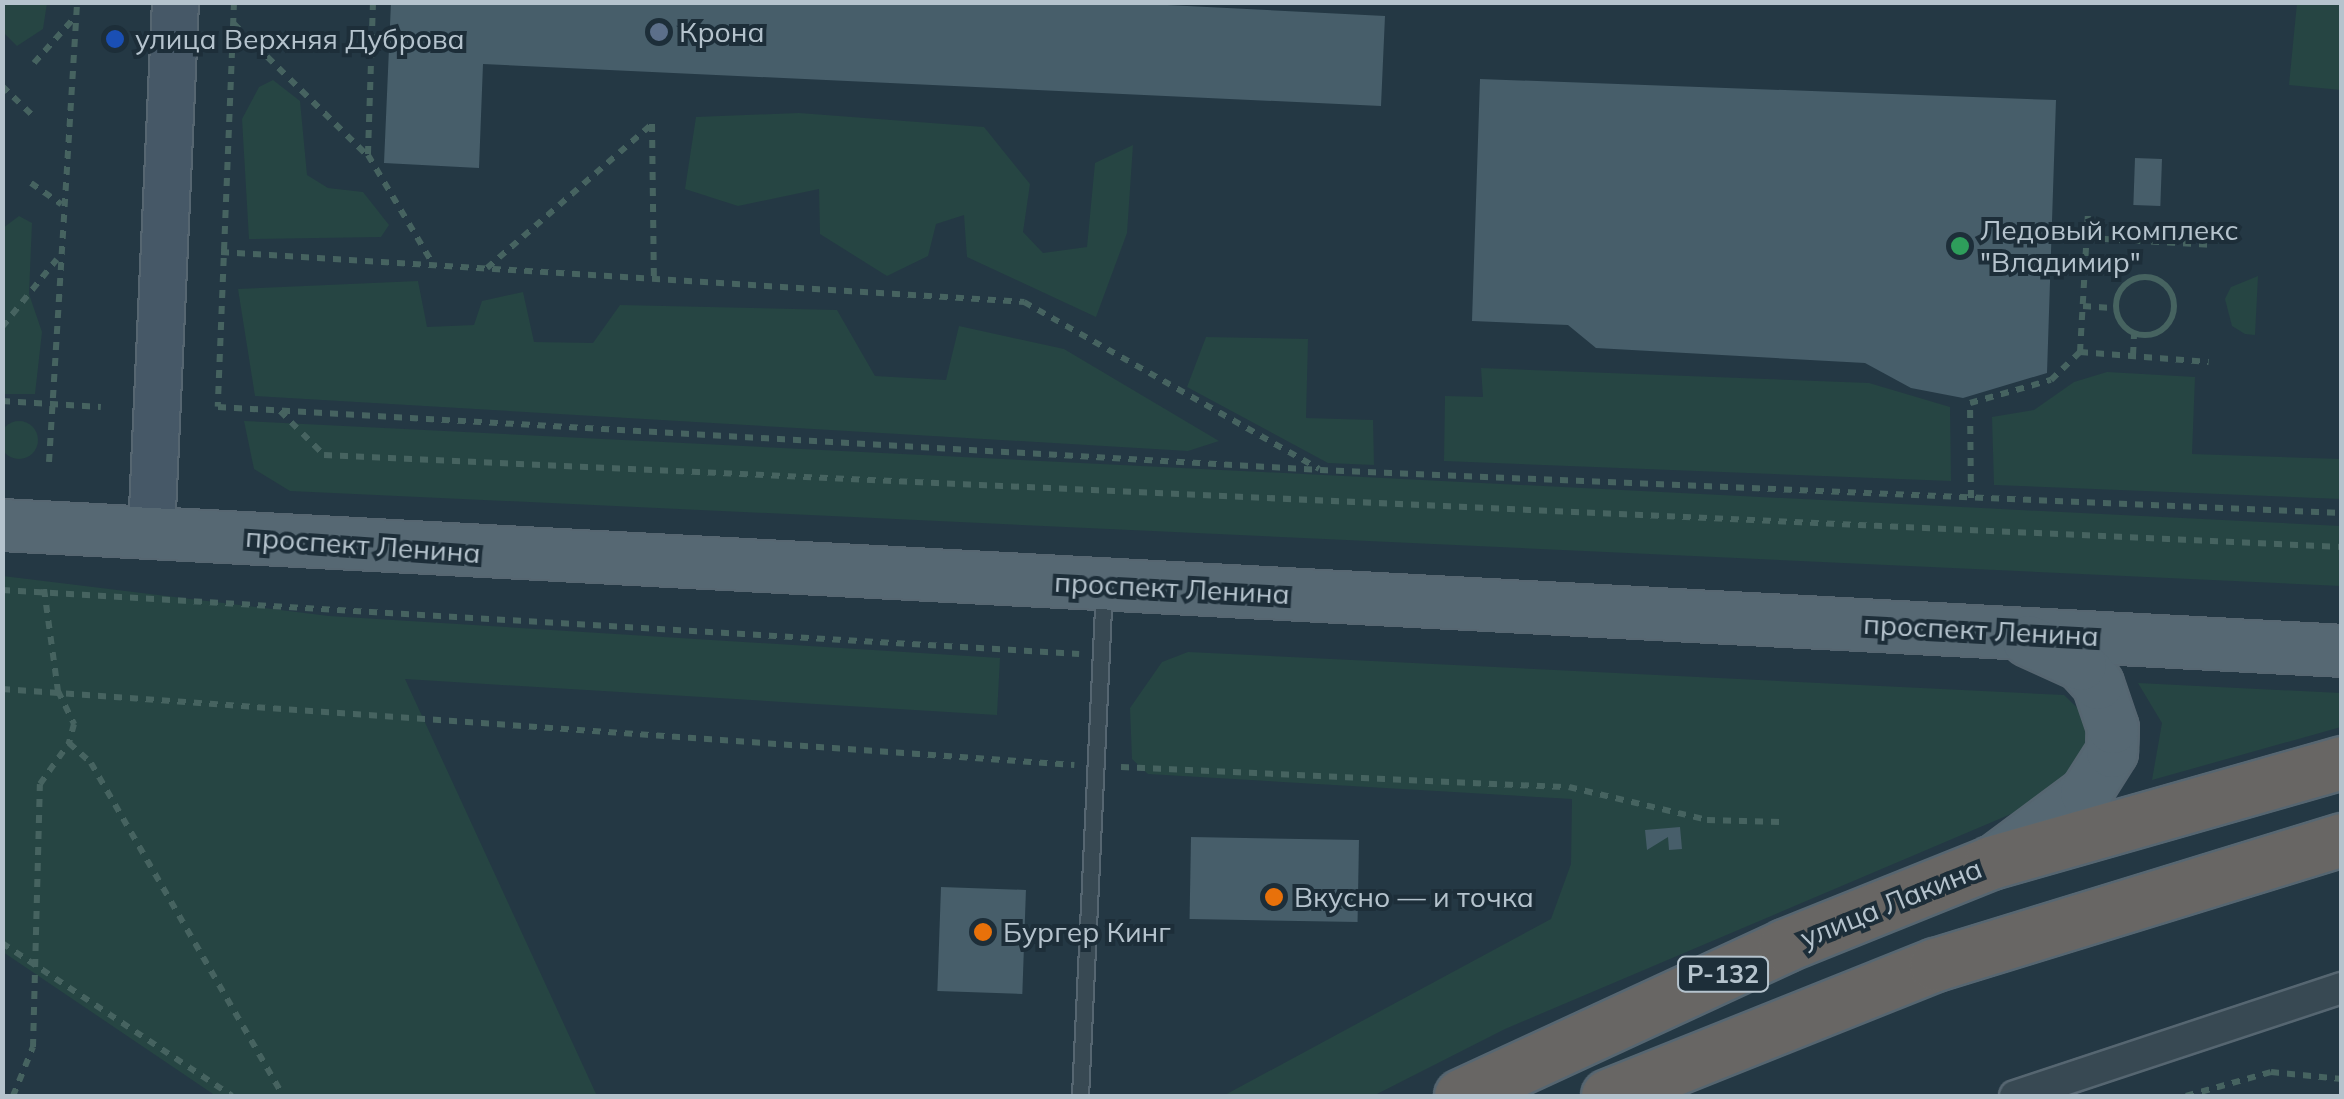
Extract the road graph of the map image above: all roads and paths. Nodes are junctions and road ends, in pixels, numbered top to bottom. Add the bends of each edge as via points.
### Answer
1 (76, 2) edge
2 (174, 2) edge
3 (234, 2) edge
4 (373, 2) edge
5 (76, 16) junction
6 (233, 23) junction
7 (34, 63) dead end
8 (2, 86) edge
9 (32, 115) dead end
10 (368, 156) junction
11 (32, 183) dead end
12 (62, 205) junction
13 (2088, 213) dead end
14 (2087, 238) junction
15 (2214, 245) dead end
16 (221, 252) junction
17 (58, 258) junction
18 (433, 265) junction
19 (488, 268) junction
20 (654, 280) junction
21 (2083, 306) junction
22 (2115, 308) junction
23 (2, 327) edge
24 (2134, 335) junction
25 (2080, 352) junction
26 (2132, 355) junction
27 (2209, 362) dead end
28 (2, 401) edge
29 (53, 402) junction
30 (101, 407) dead end
31 (280, 411) junction
32 (49, 462) dead end
33 (1320, 470) junction
34 (1971, 498) junction
35 (2342, 513) edge
36 (2, 525) edge
37 (151, 532) junction
38 (2342, 547) edge
39 (1104, 584) junction
40 (44, 588) junction
41 (2, 590) edge
42 (1990, 630) junction
43 (2342, 651) edge
44 (1101, 655) junction
45 (2, 688) edge
46 (58, 692) junction
47 (69, 743) junction
48 (2342, 763) edge
49 (1096, 766) junction
50 (1783, 822) dead end
51 (2342, 840) edge
52 (1990, 863) junction
53 (2, 942) edge
54 (34, 966) junction
55 (2342, 988) edge
56 (2342, 1078) edge
57 (13, 1096) edge
58 (232, 1096) edge
59 (283, 1096) edge
60 (1080, 1096) edge
61 (1461, 1096) edge
62 (1608, 1096) edge
63 (2016, 1096) edge
64 (2186, 1096) edge

1 - 5 path
2 - 37 main road
3 - 6 path
4 - 10 path
5 - 7 path
5 - 12 path
6 - 10 path
6 - 16 path
8 - 9 path
10 - 18 path
11 - 12 path
12 - 17 path
13 - 14 path
14 - 15 path
14 - 21 path
16 - 18 path
16 - 31 path via 218,407
17 - 23 path
17 - 29 path
18 - 19 path
19 - 20 path
19 - 20 path via 652,124
20 - 33 path via 1024,302
21 - 22 path
21 - 25 path
22 - 24 path
22 - 24 path via 2128,282 2148,277 2166,285 2174,304 2169,324 2152,336
24 - 26 path
25 - 26 path
25 - 34 path via 2051,380 1970,402
26 - 27 path
28 - 29 path
29 - 30 path
29 - 32 path
31 - 33 path
31 - 38 path via 324,455
33 - 34 path
34 - 35 path
36 - 37 main road, проспект Ленина
37 - 39 main road, проспект Ленина
39 - 42 main road, проспект Ленина
39 - 44 lane
40 - 41 path
40 - 44 path
40 - 46 path
42 - 43 main road, проспект Ленина
42 - 52 main road via 2081,665 2098,684 2114,728 2112,752 2086,793
44 - 49 lane
45 - 46 path
46 - 47 path via 74,724
46 - 49 path
47 - 54 path via 40,784
47 - 59 path via 92,764
48 - 52 highway, улица Лакина / Р-132
49 - 50 path via 1569,787 1707,820
49 - 60 lane
51 - 62 highway, Р-132 via 1936,965
52 - 61 highway, улица Лакина / Р-132 via 1785,946
53 - 54 path
54 - 57 path via 33,1047
54 - 58 path
55 - 63 street
56 - 64 path via 2271,1072

